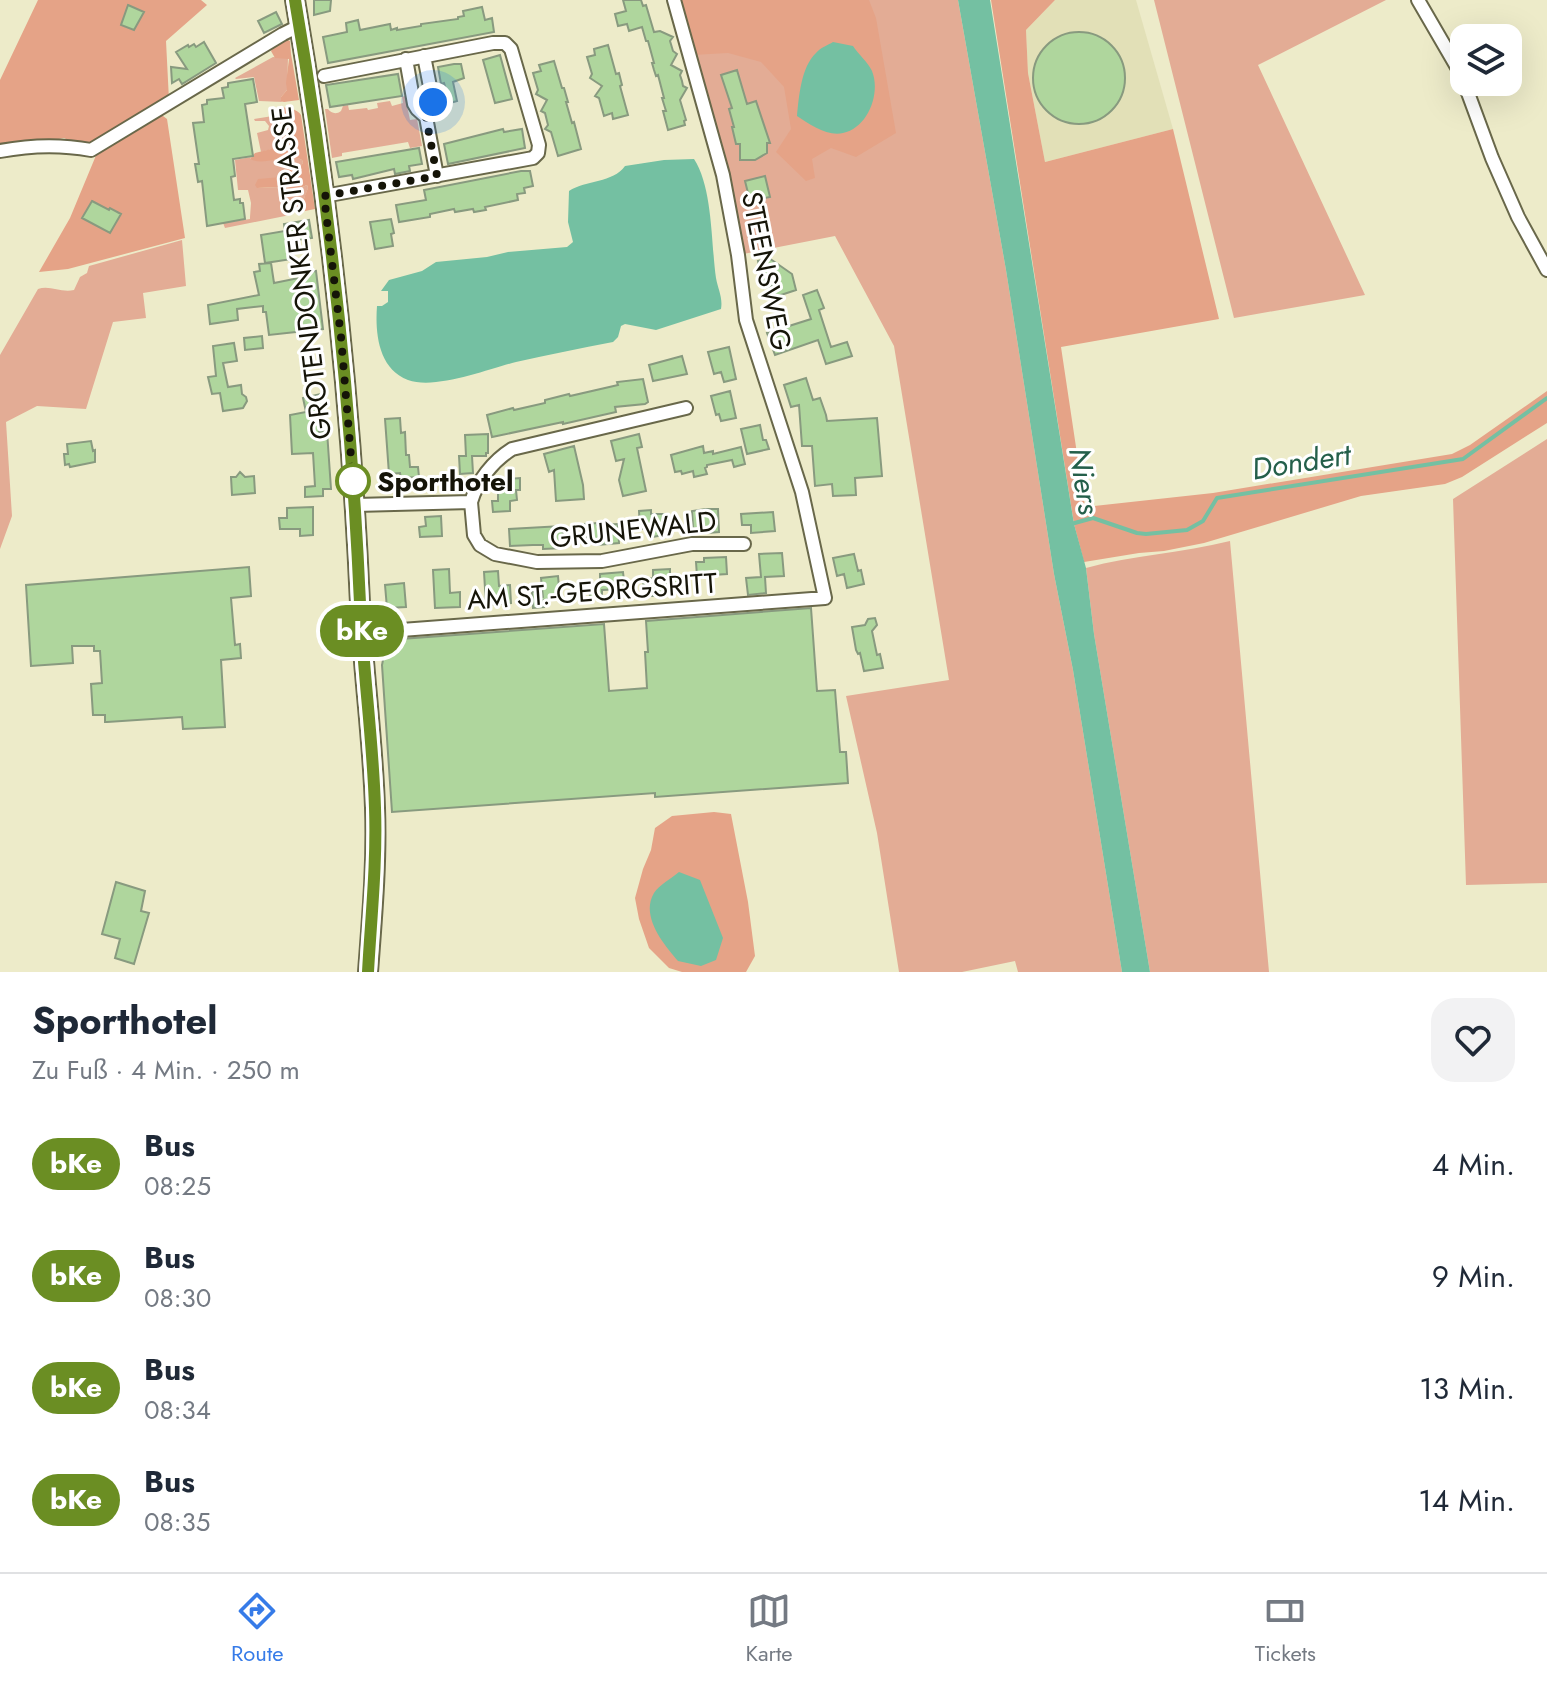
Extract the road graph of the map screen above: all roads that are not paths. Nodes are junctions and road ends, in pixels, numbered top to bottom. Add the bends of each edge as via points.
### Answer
1 (295, 0) edge
2 (674, 0) edge
3 (1418, 0) edge
4 (299, 26) junction
5 (424, 56) junction
6 (406, 59) junction
7 (324, 76) dead end
8 (426, 117) junction
9 (0, 151) edge
10 (437, 176) junction
11 (324, 196) junction
12 (1547, 270) edge
13 (686, 408) dead end
14 (471, 502) junction
15 (356, 505) junction
16 (744, 544) dead end
17 (825, 598) joint
18 (362, 633) junction
19 (368, 972) edge

1 - 4 main road, GROTENDONKER STRASSE
2 - 17 street, STEENSWEG via 723,175 746,320 802,492
3 - 12 street via 1461,74 1492,158
4 - 9 street via 91,150 29,145
4 - 11 main road, GROTENDONKER STRASSE
5 - 6 street
5 - 8 street via 433,102
5 - 10 street via 493,43 509,45 539,145 533,158
6 - 7 street
6 - 8 street via 414,104
8 - 10 street
10 - 11 street
11 - 15 main road, GROTENDONKER STRASSE
13 - 14 street via 512,449 475,487
14 - 15 street
14 - 16 street, GRUNEWALD via 480,545 495,554 537,562 602,561 692,544
15 - 18 main road, GROTENDONKER STRASSE
17 - 18 street, AM ST.-GEORGSRITT
18 - 19 main road, GROTENDONKER STRASSE via 375,807

